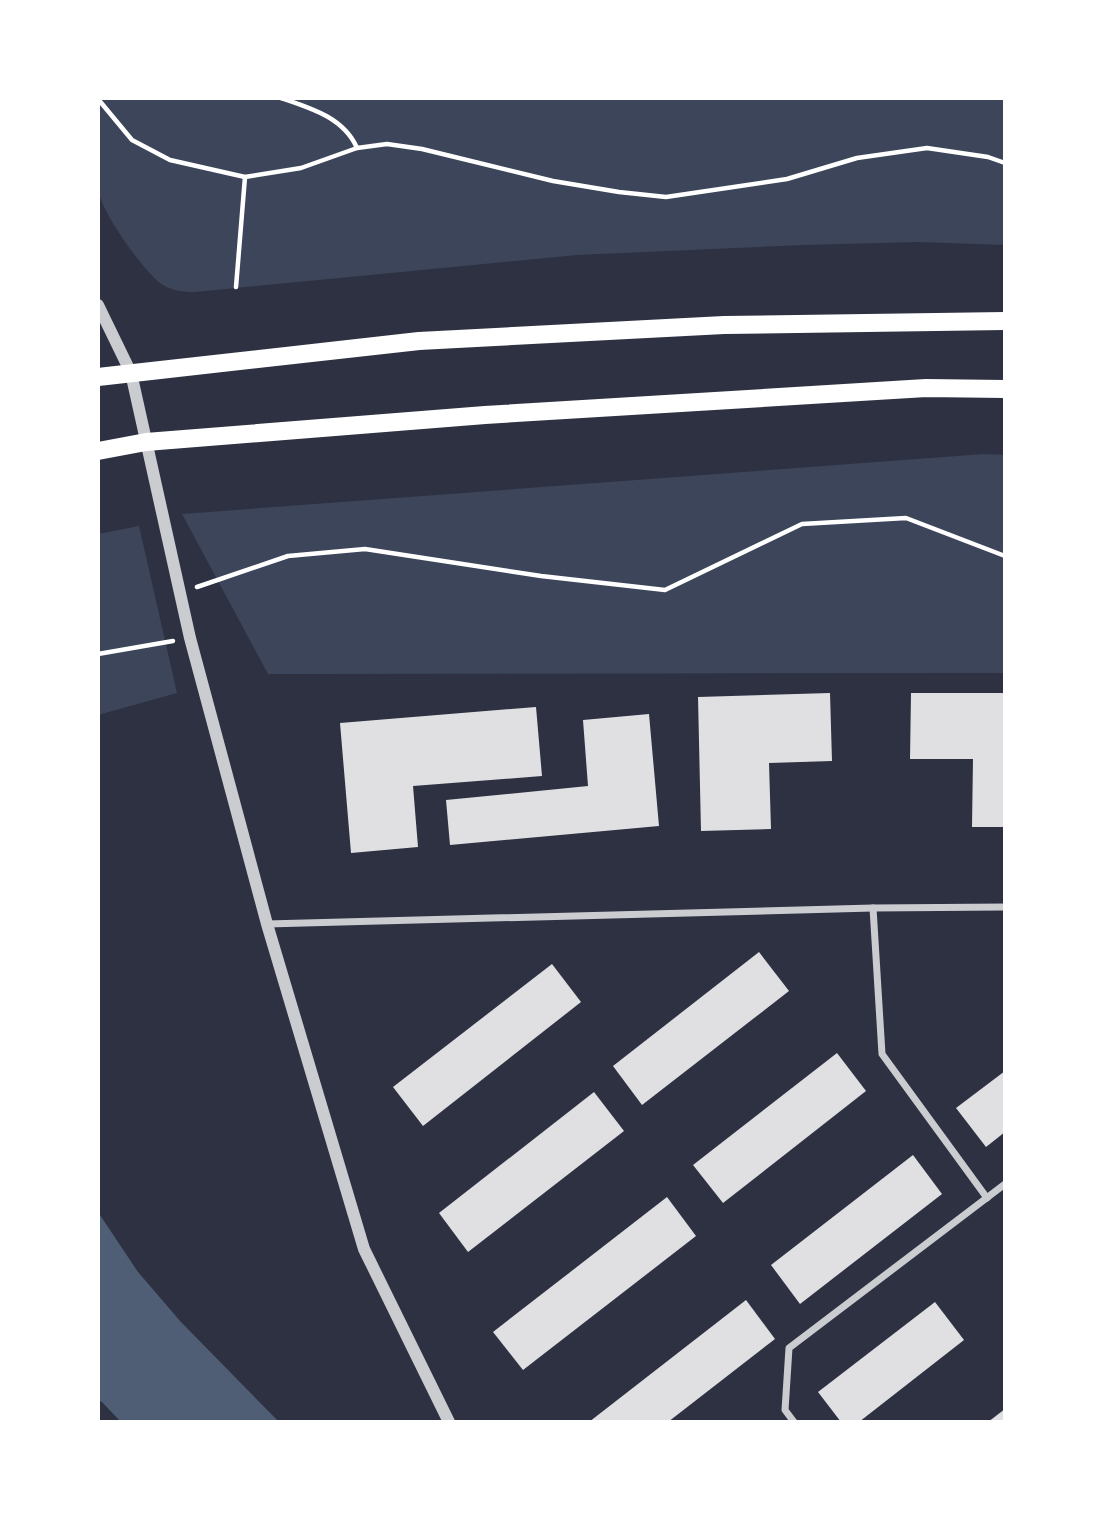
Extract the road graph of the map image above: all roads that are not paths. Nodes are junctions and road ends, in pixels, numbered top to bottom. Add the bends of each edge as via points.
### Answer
1 (98, 305) edge
2 (1005, 321) edge
3 (131, 373) junction
4 (98, 377) edge
5 (1005, 389) edge
6 (146, 442) junction
7 (98, 451) edge
8 (1005, 907) edge
9 (873, 908) junction
10 (267, 924) junction
11 (1005, 1184) edge
12 (987, 1198) junction
13 (449, 1422) edge
14 (794, 1422) edge

1 - 3 street
2 - 3 main road via 724,325 419,341
3 - 4 main road
3 - 6 street
5 - 6 main road via 926,388 485,415
6 - 7 main road
6 - 10 street via 190,638
8 - 9 street
9 - 10 street
9 - 12 street via 883,1054
10 - 13 street via 364,1249
11 - 12 street
12 - 14 street via 789,1348 785,1410

